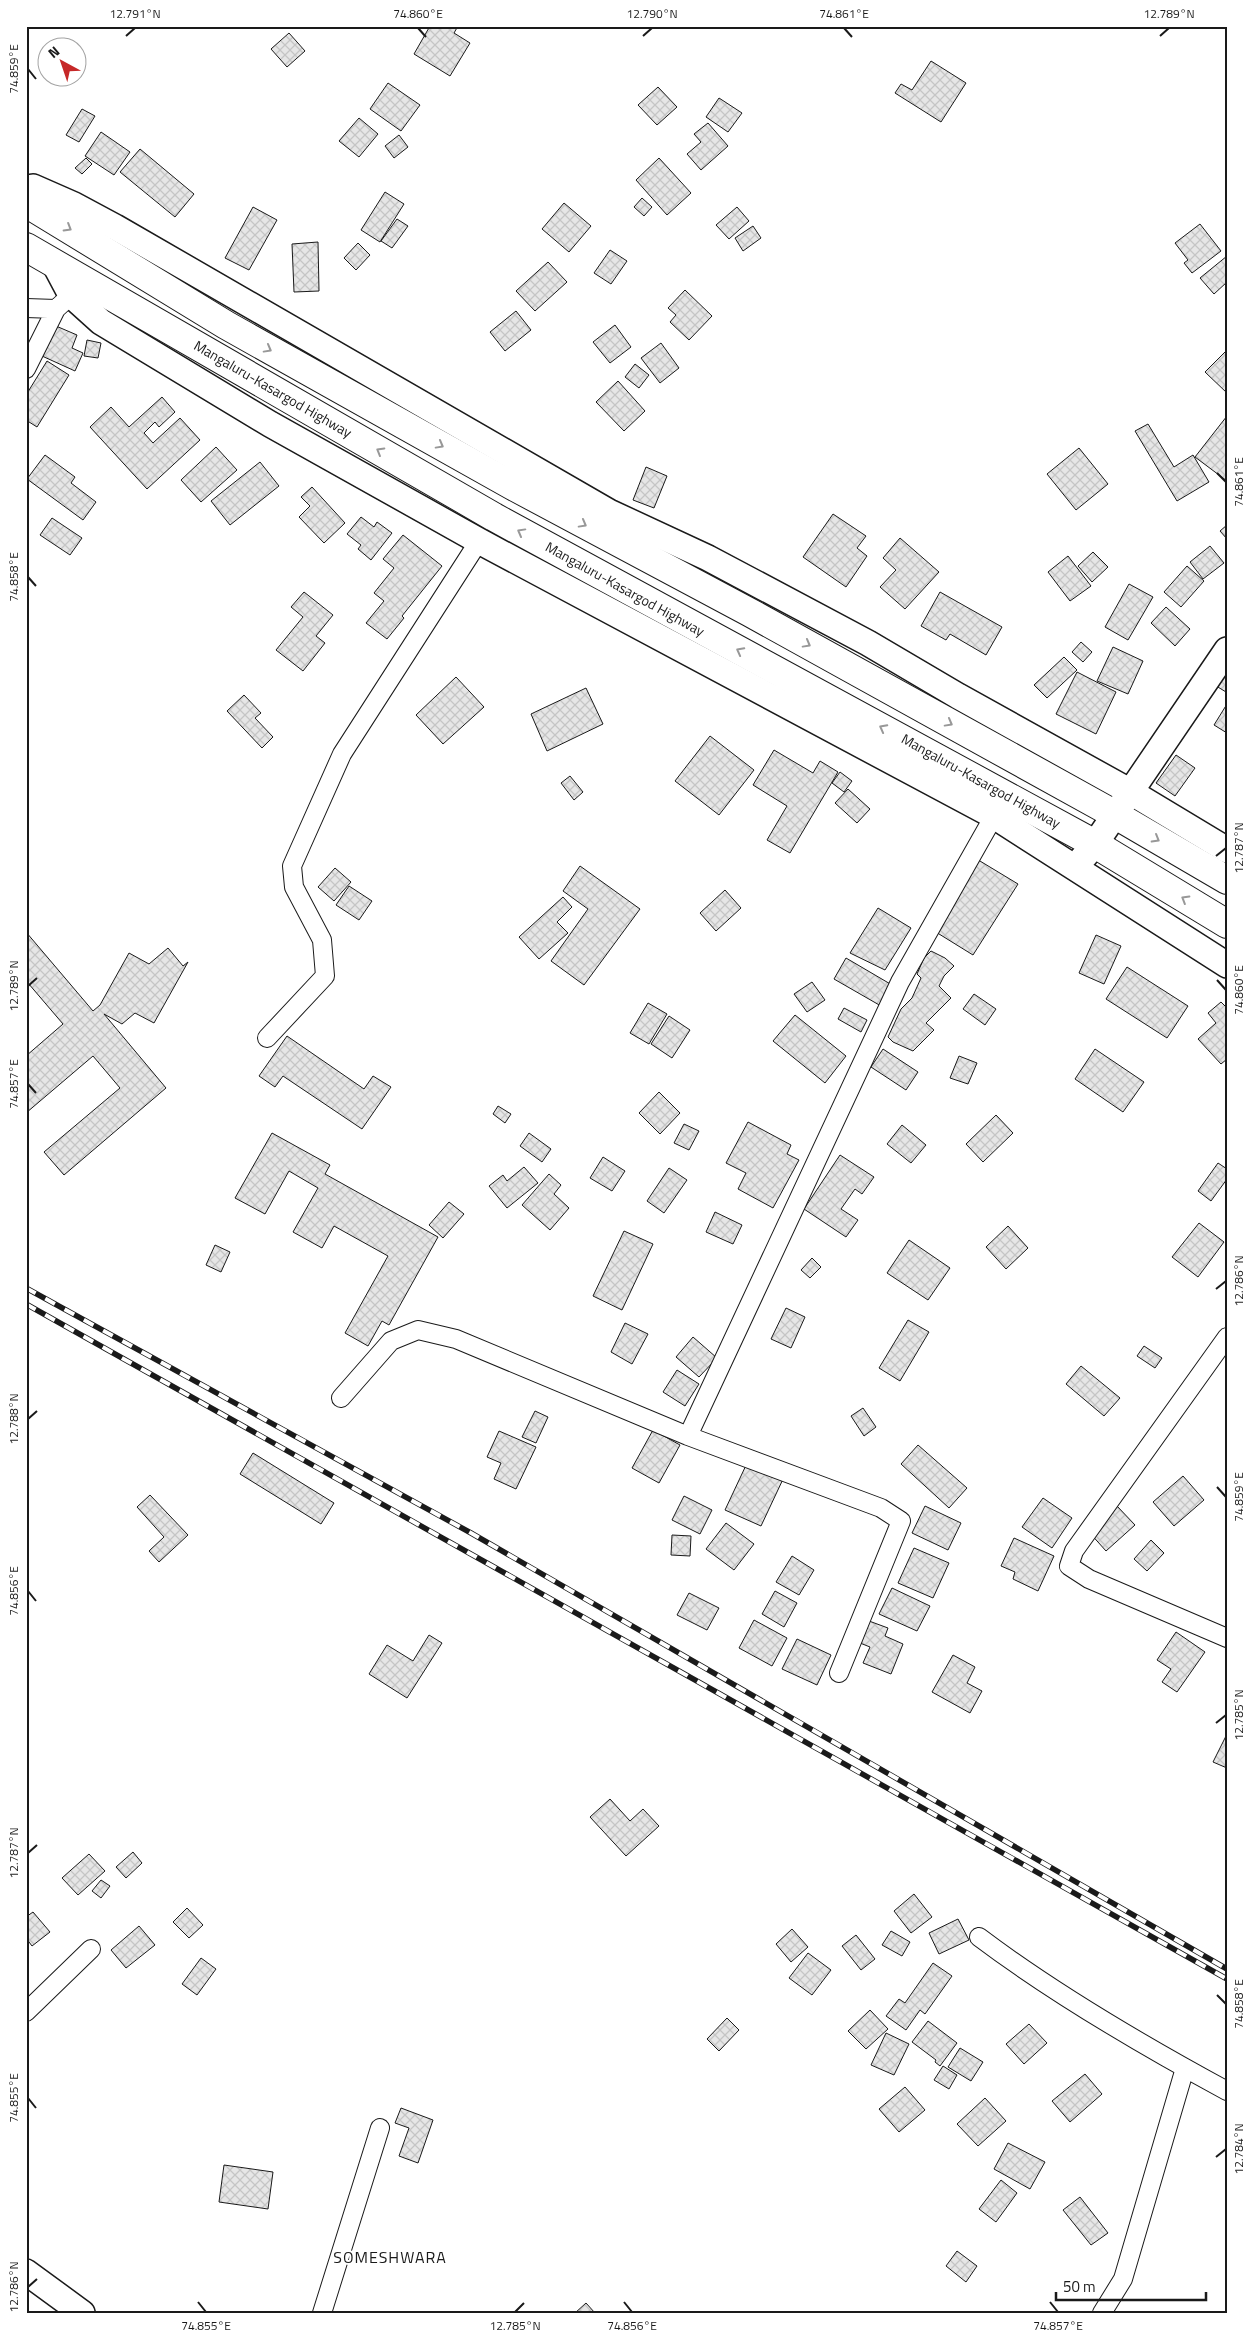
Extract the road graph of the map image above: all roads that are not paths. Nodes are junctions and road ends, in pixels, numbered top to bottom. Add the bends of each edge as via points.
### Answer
1 (26, 188) edge
2 (26, 203) edge
3 (26, 247) edge
4 (71, 295) junction
5 (26, 308) edge
6 (26, 369) edge
7 (479, 541) junction
8 (1227, 650) edge
9 (1129, 791) junction
10 (1114, 814) junction
11 (994, 816) junction
12 (1095, 844) junction
13 (1227, 850) edge
14 (1075, 868) junction
15 (1227, 880) edge
16 (1227, 924) edge
17 (1227, 965) edge
18 (267, 1038) dead end
19 (1227, 1338) edge
20 (341, 1398) dead end
21 (688, 1436) junction
22 (1227, 1638) edge
23 (839, 1673) dead end
24 (979, 1937) dead end
25 (91, 1949) dead end
26 (26, 2012) edge
27 (1185, 2068) junction
28 (1227, 2091) edge
29 (380, 2128) dead end
30 (26, 2272) edge
31 (82, 2313) edge
32 (322, 2313) edge
33 (1102, 2313) edge

1 - 9 street via 33,187 115,227 609,512 708,558 868,643
2 -> 10 highway via 269,349
3 - 4 highway, Mangaluru-Kasargod Highway via 54,263
4 - 5 street
4 - 6 street
4 - 7 street via 101,322 261,419
12 -> 4 highway, Mangaluru-Kasargod Highway via 503,522
7 - 11 street
7 - 18 street via 342,754 292,866 294,887 322,940 325,976
8 - 9 street
9 - 10 street
9 - 13 street
10 - 12 street
10 -> 15 highway
11 - 14 street
11 - 21 street via 900,982
12 - 14 street
16 -> 12 highway, Mangaluru-Kasargod Highway
14 - 17 street
19 - 22 street via 1074,1550 1069,1566 1089,1579
20 - 21 street via 391,1341 418,1330 456,1339
21 - 23 street via 881,1508 901,1521
24 - 27 street via 1022,1969
25 - 26 street
27 - 28 street
27 - 33 street via 1123,2278
29 - 32 street
30 - 31 street

